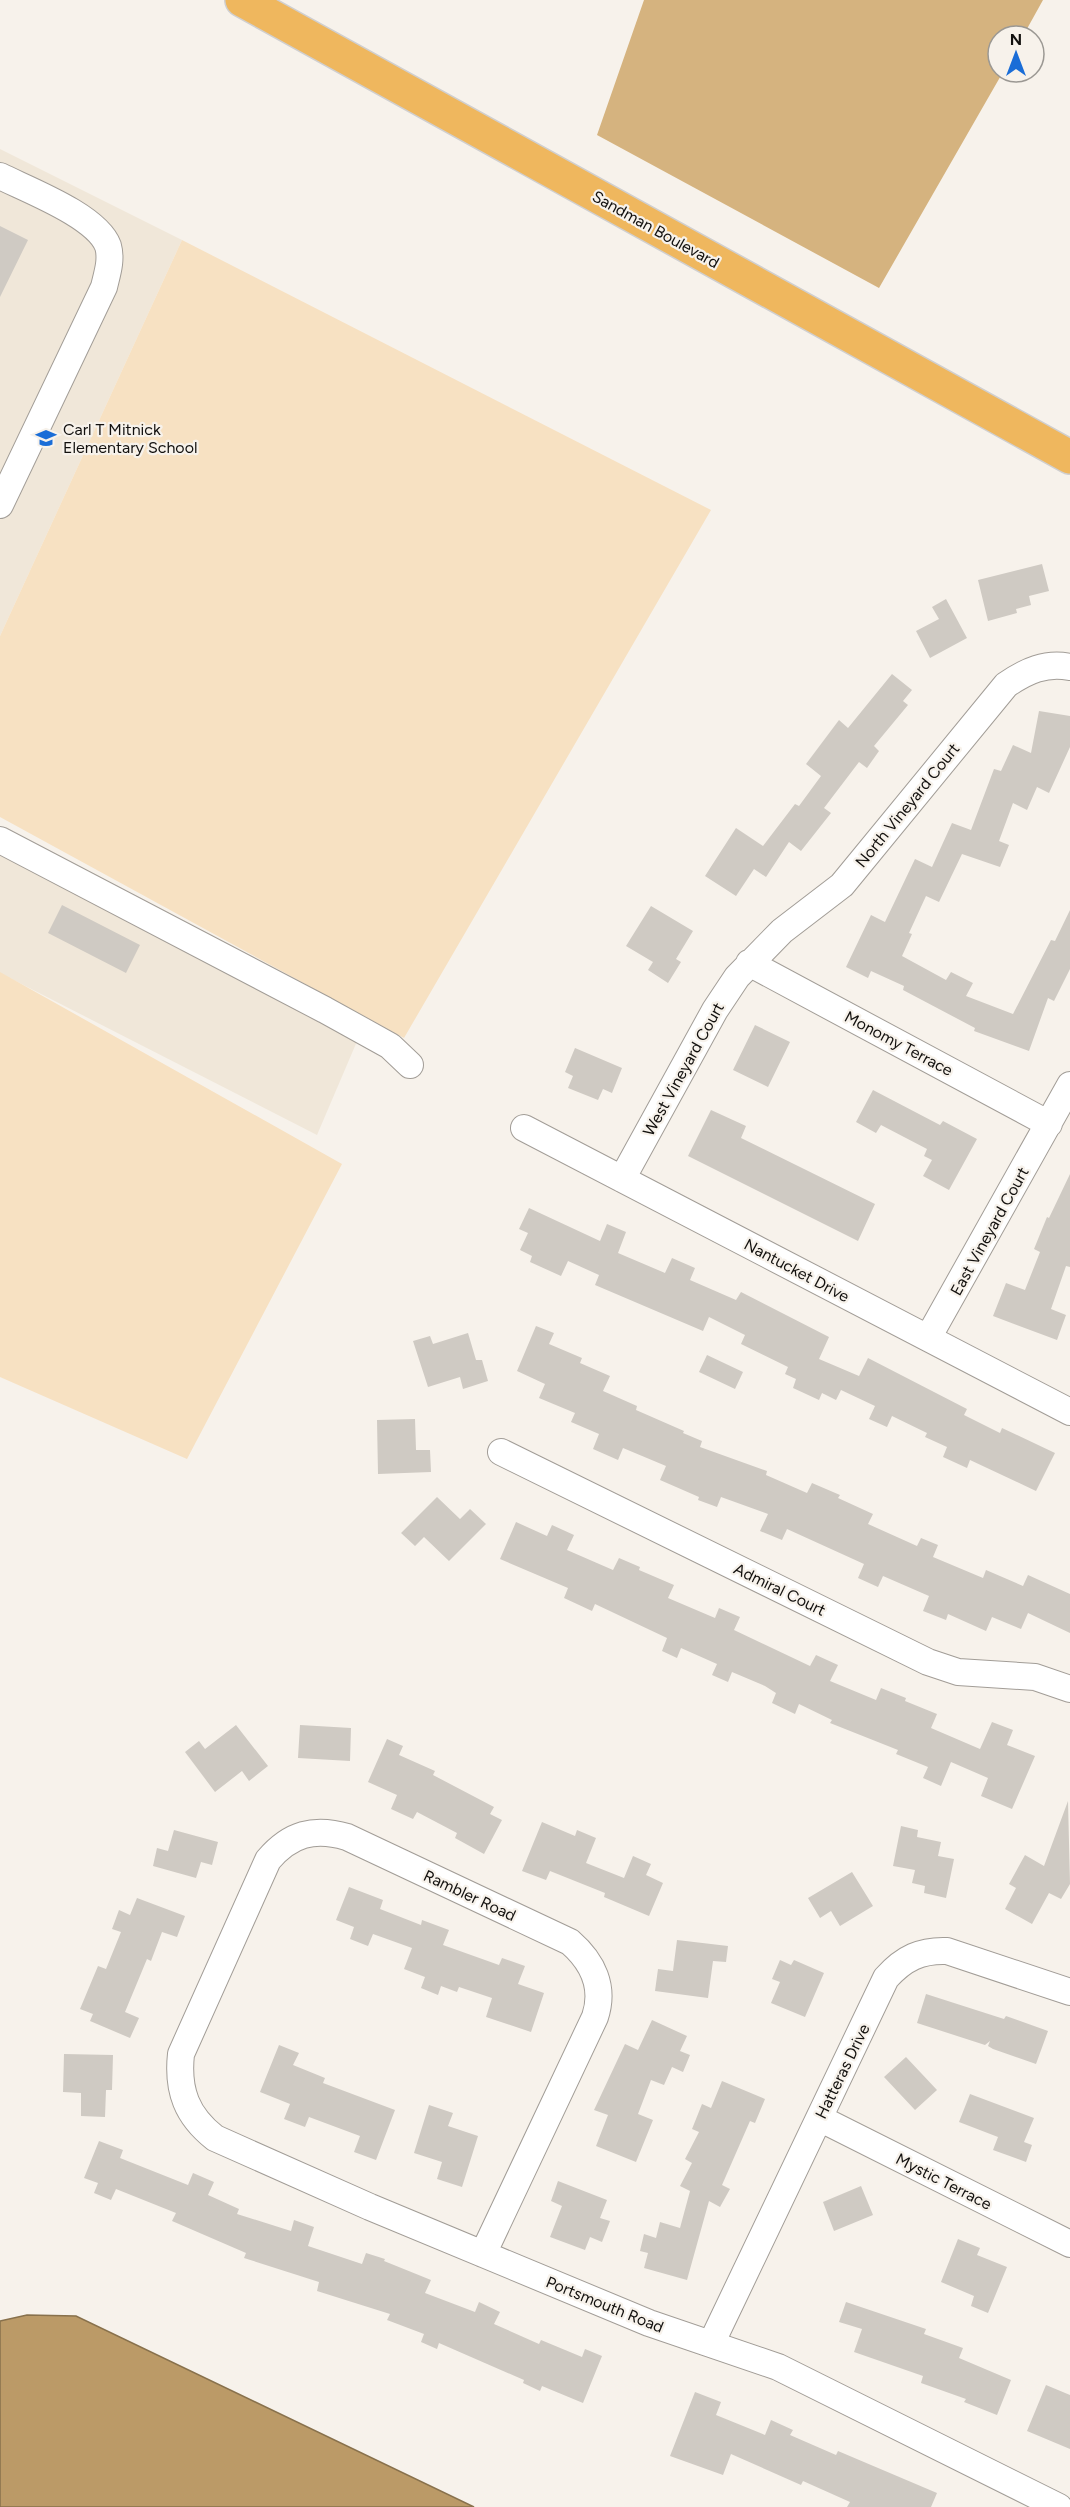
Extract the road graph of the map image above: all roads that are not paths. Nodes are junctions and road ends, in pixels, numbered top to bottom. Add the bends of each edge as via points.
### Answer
1 (242, 0) edge
2 (0, 176) edge
3 (1070, 457) edge
4 (0, 505) edge
5 (1070, 667) edge
6 (0, 840) edge
7 (749, 963) junction
8 (410, 1065) dead end
9 (1070, 1085) edge
10 (1049, 1124) junction
11 (524, 1128) dead end
12 (622, 1179) junction
13 (928, 1338) junction
14 (1070, 1412) edge
15 (501, 1452) dead end
16 (1070, 1689) edge
17 (1070, 1992) edge
18 (179, 2075) joint
19 (819, 2118) junction
20 (1070, 2244) edge
21 (483, 2254) junction
22 (711, 2344) junction
23 (1059, 2507) edge

1 - 3 highway, Sandman Boulevard
2 - 4 street via 92,225 107,245 110,263 104,287
5 - 7 street, North Vineyard Court via 1042,667 1023,673 1006,685 842,885 782,931
6 - 8 street via 325,1010 390,1046
7 - 10 street, Monomy Terrace
7 - 12 street, West Vineyard Court via 715,1010
9 - 10 street
10 - 13 street, East Vineyard Court
11 - 12 street, Nantucket Drive
12 - 13 street, Nantucket Drive
13 - 14 street, Nantucket Drive
15 - 16 street, Admiral Court via 928,1662 957,1672 1035,1677
17 - 19 street, Hatteras Drive via 947,1951 914,1955 898,1964 886,1978
18 - 21 street, Portsmouth Road via 187,2108 200,2126 216,2138
18 - 21 street, Rambler Road via 181,2054 268,1860 296,1836 330,1832 347,1837 570,1942 584,1954 594,1971 599,1990 598,2010
19 - 20 street, Mystic Terrace
19 - 22 street, Hatteras Drive
21 - 22 street, Portsmouth Road via 649,2323
22 - 23 street, Portsmouth Road via 778,2367

